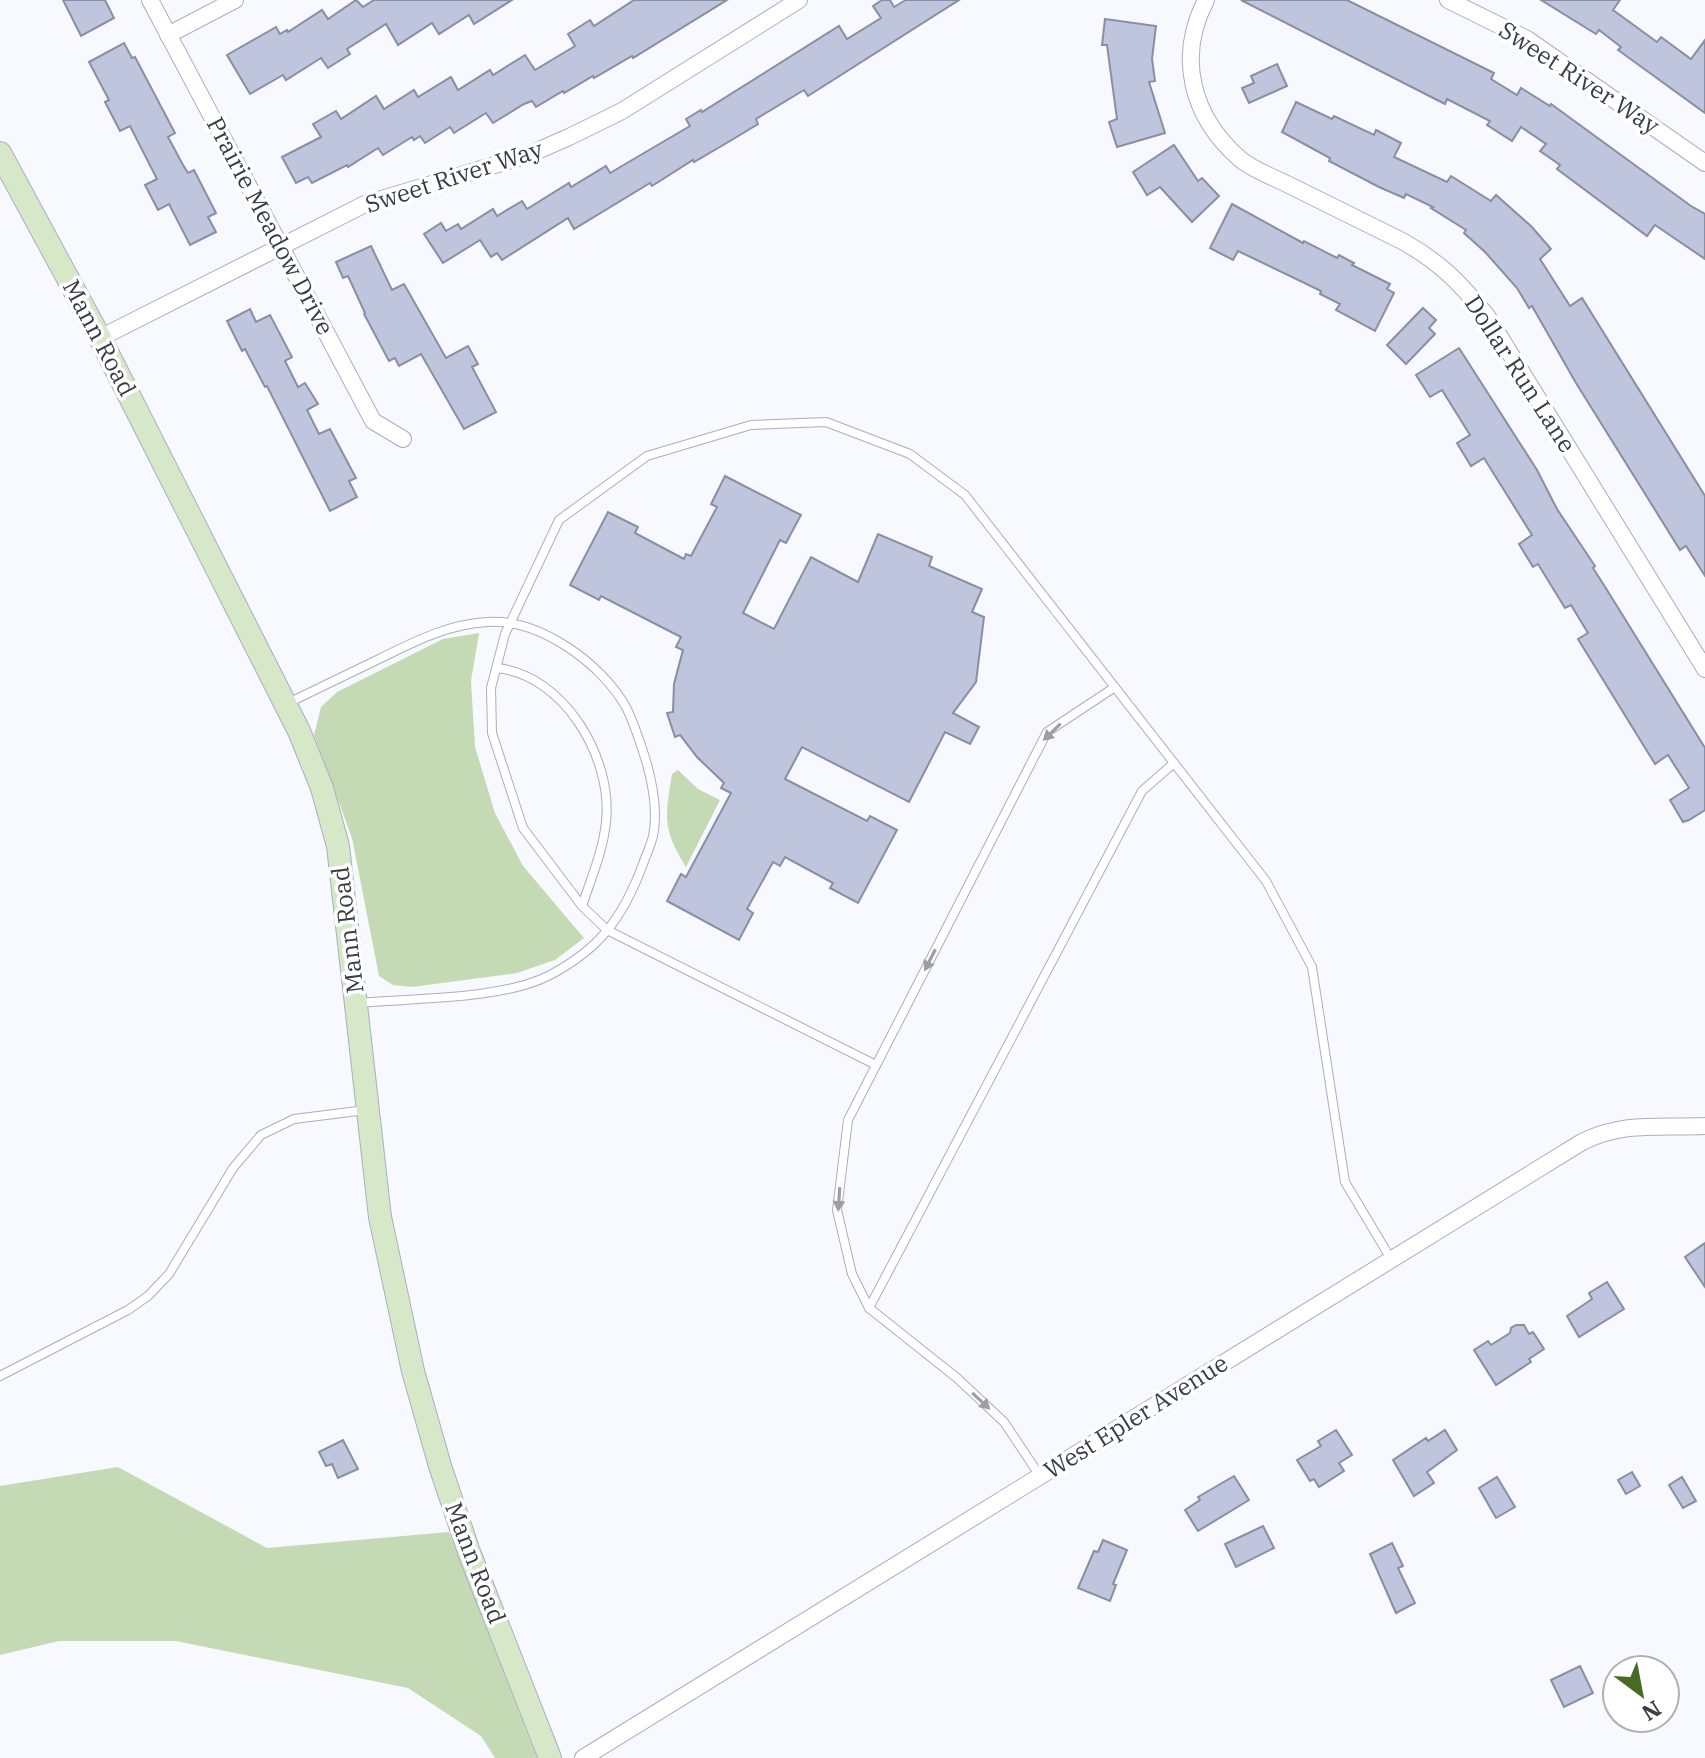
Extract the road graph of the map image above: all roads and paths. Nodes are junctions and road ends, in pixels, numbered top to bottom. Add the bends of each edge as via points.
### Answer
1 (150, 0) edge
2 (235, 0) edge
3 (799, 0) edge
4 (1206, 0) edge
5 (1448, 0) edge
6 (168, 35) junction
7 (0, 153) edge
8 (1705, 163) edge
9 (281, 247) junction
10 (100, 338) junction
11 (403, 439) dead end
12 (509, 623) junction
13 (497, 668) junction
14 (1705, 669) edge
15 (1115, 687) junction
16 (285, 704) junction
17 (1174, 763) junction
18 (582, 906) junction
19 (607, 930) junction
20 (357, 1003) junction
21 (876, 1065) junction
22 (368, 1110) junction
23 (1705, 1126) edge
24 (1391, 1259) junction
25 (869, 1308) junction
26 (0, 1376) edge
27 (1040, 1476) junction
28 (550, 1758) edge
29 (583, 1758) edge

1 - 6 street, Prairie Meadow Drive
2 - 6 street
3 - 9 street, Sweet River Way via 622,111 569,137 528,155 365,204
4 - 14 street, Dollar Run Lane via 1191,39 1190,69 1197,102 1215,134 1243,161 1404,242 1456,279 1487,316
5 - 8 street, Sweet River Way via 1527,39
6 - 9 street, Prairie Meadow Drive
7 - 10 main road, Mann Road
9 - 10 street, Sweet River Way
9 - 11 street, Prairie Meadow Drive via 373,421
10 - 16 main road, Mann Road
12 - 13 lane
12 - 15 lane via 559,520 647,456 751,425 826,422 910,454 965,495
12 - 16 lane via 440,630
12 - 19 lane via 542,633 579,654 625,706 640,739 654,789 654,834 638,879
13 - 18 lane via 491,688 492,733 508,789 523,828
13 - 18 lane via 533,680 558,697 598,762 606,821
15 - 17 lane
15 -> 21 lane via 1047,732
16 - 20 main road, Mann Road via 322,788 338,846
17 - 24 lane via 1266,881 1312,967 1345,1182
17 - 25 lane via 1142,791
18 - 19 lane
19 - 20 lane via 585,955 506,991
19 - 21 lane
20 - 22 main road, Mann Road
21 -> 25 lane via 848,1120 837,1210 852,1274
22 - 26 lane via 294,1119 261,1135 233,1168 169,1274 148,1296
22 - 28 main road, Mann Road via 384,1239 425,1418 469,1552
23 - 24 street, West Epler Avenue via 1635,1125 1596,1135
24 - 27 street, West Epler Avenue
25 -> 27 lane via 1004,1422
27 - 29 street, West Epler Avenue

